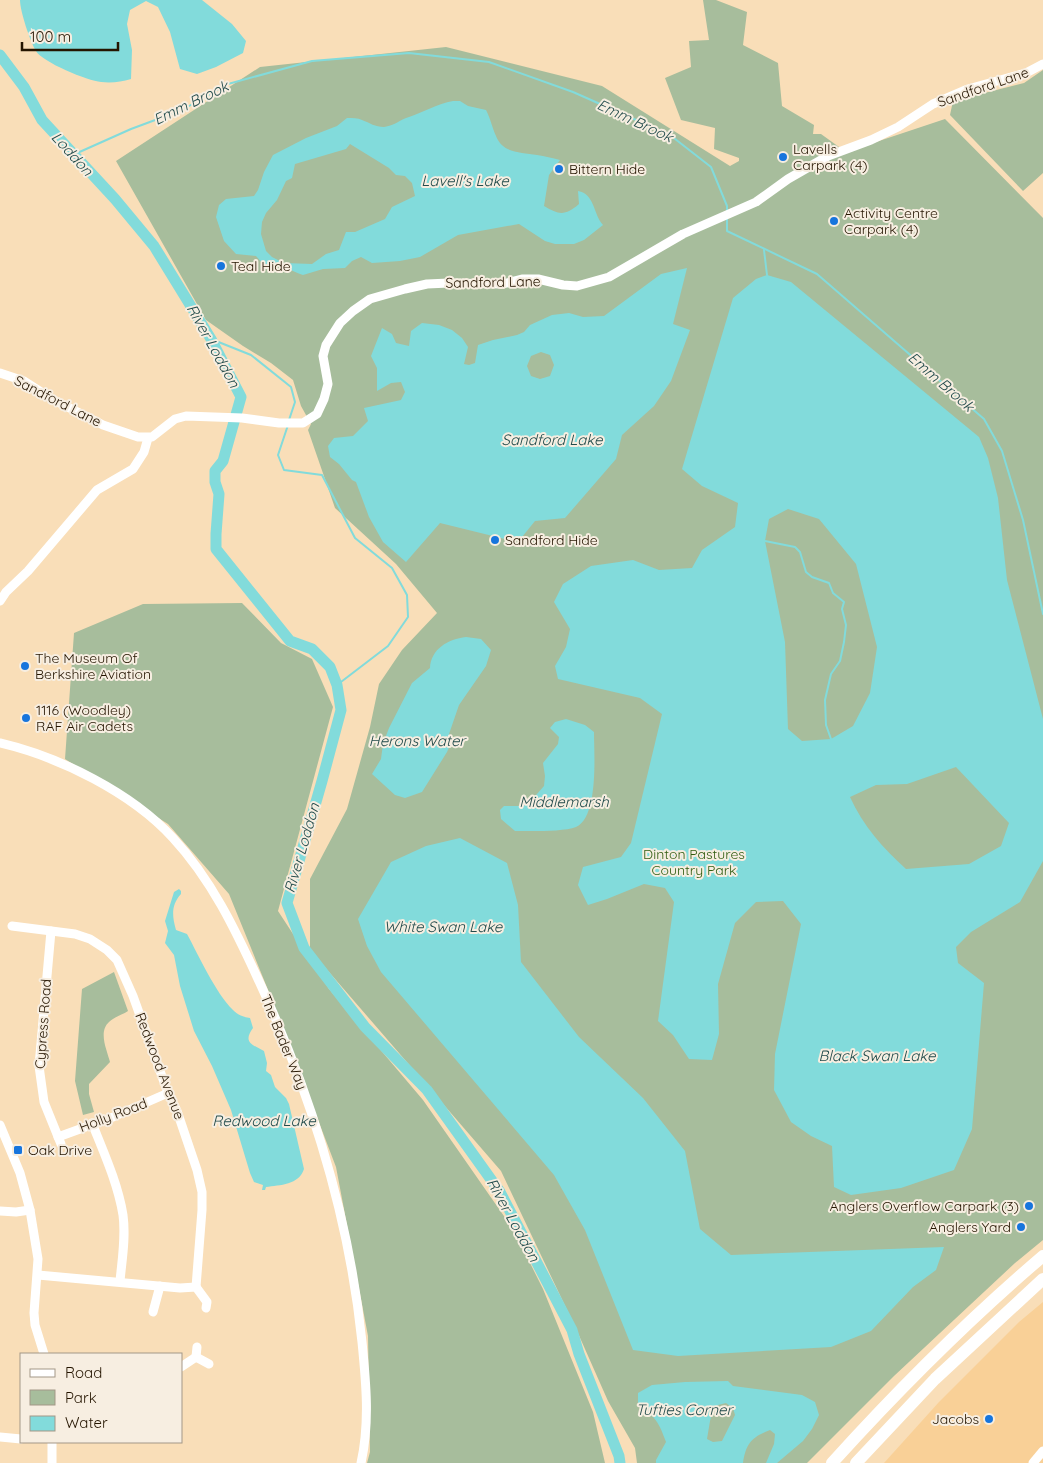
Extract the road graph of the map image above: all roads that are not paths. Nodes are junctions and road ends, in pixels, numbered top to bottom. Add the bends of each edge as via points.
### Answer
1 (1043, 64) edge
2 (0, 373) edge
3 (148, 438) junction
4 (0, 601) edge
5 (0, 743) edge
6 (12, 926) dead end
7 (51, 931) junction
8 (168, 1093) junction
9 (92, 1123) junction
10 (0, 1125) edge
11 (59, 1141) joint
12 (30, 1210) junction
13 (0, 1211) edge
14 (1043, 1256) edge
15 (38, 1275) junction
16 (1043, 1278) edge
17 (120, 1281) junction
18 (160, 1286) junction
19 (196, 1287) junction
20 (206, 1308) dead end
21 (153, 1312) dead end
22 (197, 1347) dead end
23 (44, 1353) edge
24 (196, 1357) junction
25 (209, 1364) dead end
26 (182, 1366) edge
27 (0, 1437) edge
28 (20, 1439) edge
29 (52, 1443) edge
30 (1043, 1451) edge
31 (52, 1463) edge
32 (361, 1463) edge
33 (832, 1463) edge
34 (856, 1463) edge
35 (1033, 1463) edge

1 - 3 street, Sandford Lane via 1026,73 968,89 933,104 898,127 816,162 756,202 683,234 609,277 577,286 538,278 503,284 427,284 370,300 353,310 326,345 323,356 328,384 317,414 310,420 299,424 186,416
2 - 3 street, Sandford Lane via 24,381 103,425
3 - 4 street via 133,469 97,490
5 - 32 street, The Bader Way via 64,764 121,795 146,813 174,839 202,874 245,950 296,1068 334,1183 356,1291 363,1352 367,1413
6 - 7 street, Redwood Avenue
7 - 8 street, Redwood Avenue via 90,939 117,960
7 - 11 street, Cypress Road via 39,1066 44,1102
8 - 9 street, Holly Road
8 - 19 street, Redwood Avenue via 191,1148 202,1192
9 - 11 street, Holly Road
9 - 17 street via 112,1173 123,1216
10 - 12 street via 20,1173
12 - 13 street
12 - 15 street
14 - 33 highway via 931,1358
15 - 17 street
15 - 23 street via 34,1313
16 - 34 highway via 935,1379
17 - 18 street
18 - 19 street
18 - 21 street
19 - 20 street via 207,1302
22 - 24 street
24 - 25 street
24 - 26 street
27 - 28 street
29 - 31 street
30 - 35 street

